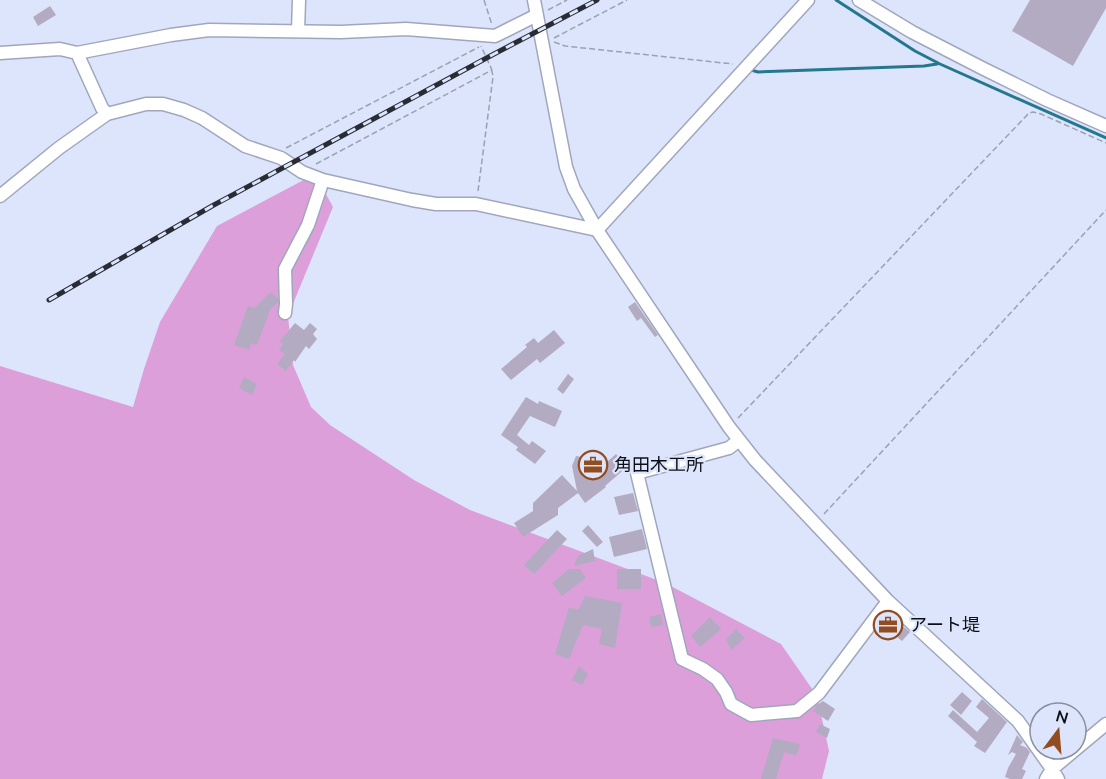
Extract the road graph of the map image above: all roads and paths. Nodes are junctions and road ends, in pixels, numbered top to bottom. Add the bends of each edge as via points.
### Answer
1 (299, 0) edge
2 (484, 0) edge
3 (534, 0) edge
4 (567, 0) edge
5 (627, 0) edge
6 (808, 0) edge
7 (859, 0) edge
8 (537, 15) junction
9 (298, 31) junction
10 (495, 36) junction
11 (0, 53) edge
12 (77, 53) junction
13 (750, 62) junction
14 (492, 70) junction
15 (107, 114) junction
16 (1106, 126) edge
17 (1106, 143) edge
18 (273, 155) junction
19 (302, 172) junction
20 (323, 180) junction
21 (0, 196) edge
22 (476, 204) junction
23 (1106, 210) edge
24 (597, 230) junction
25 (285, 313) dead end
26 (729, 427) junction
27 (739, 440) junction
28 (815, 524) junction
29 (888, 602) junction
30 (1106, 724) edge
31 (1088, 739) edge
32 (1065, 761) edge
33 (1052, 775) edge

1 - 9 street
2 - 10 path
3 - 8 street
4 - 8 path
5 - 13 path via 550,40 565,46 732,64
6 - 13 street
7 - 16 street via 984,69
8 - 10 street
8 - 24 street via 566,167
9 - 10 street via 406,30
9 - 12 street via 209,30
11 - 12 street via 60,49
12 - 15 street
13 - 24 street
14 - 18 path via 480,46
14 - 19 path
14 - 22 path
15 - 18 street via 164,104 202,118 245,146
15 - 21 street
17 - 26 path via 1041,114 1029,113
18 - 19 street
19 - 20 street
20 - 22 street via 435,204
20 - 25 street via 308,225 285,269
22 - 24 street
23 - 28 path
24 - 26 street
26 - 27 street
27 - 28 street
27 - 29 street via 729,448 637,473 682,658 717,679 731,704 751,715 797,711 819,693
28 - 29 street
29 - 33 street via 1018,721
30 - 31 street
32 - 33 street

